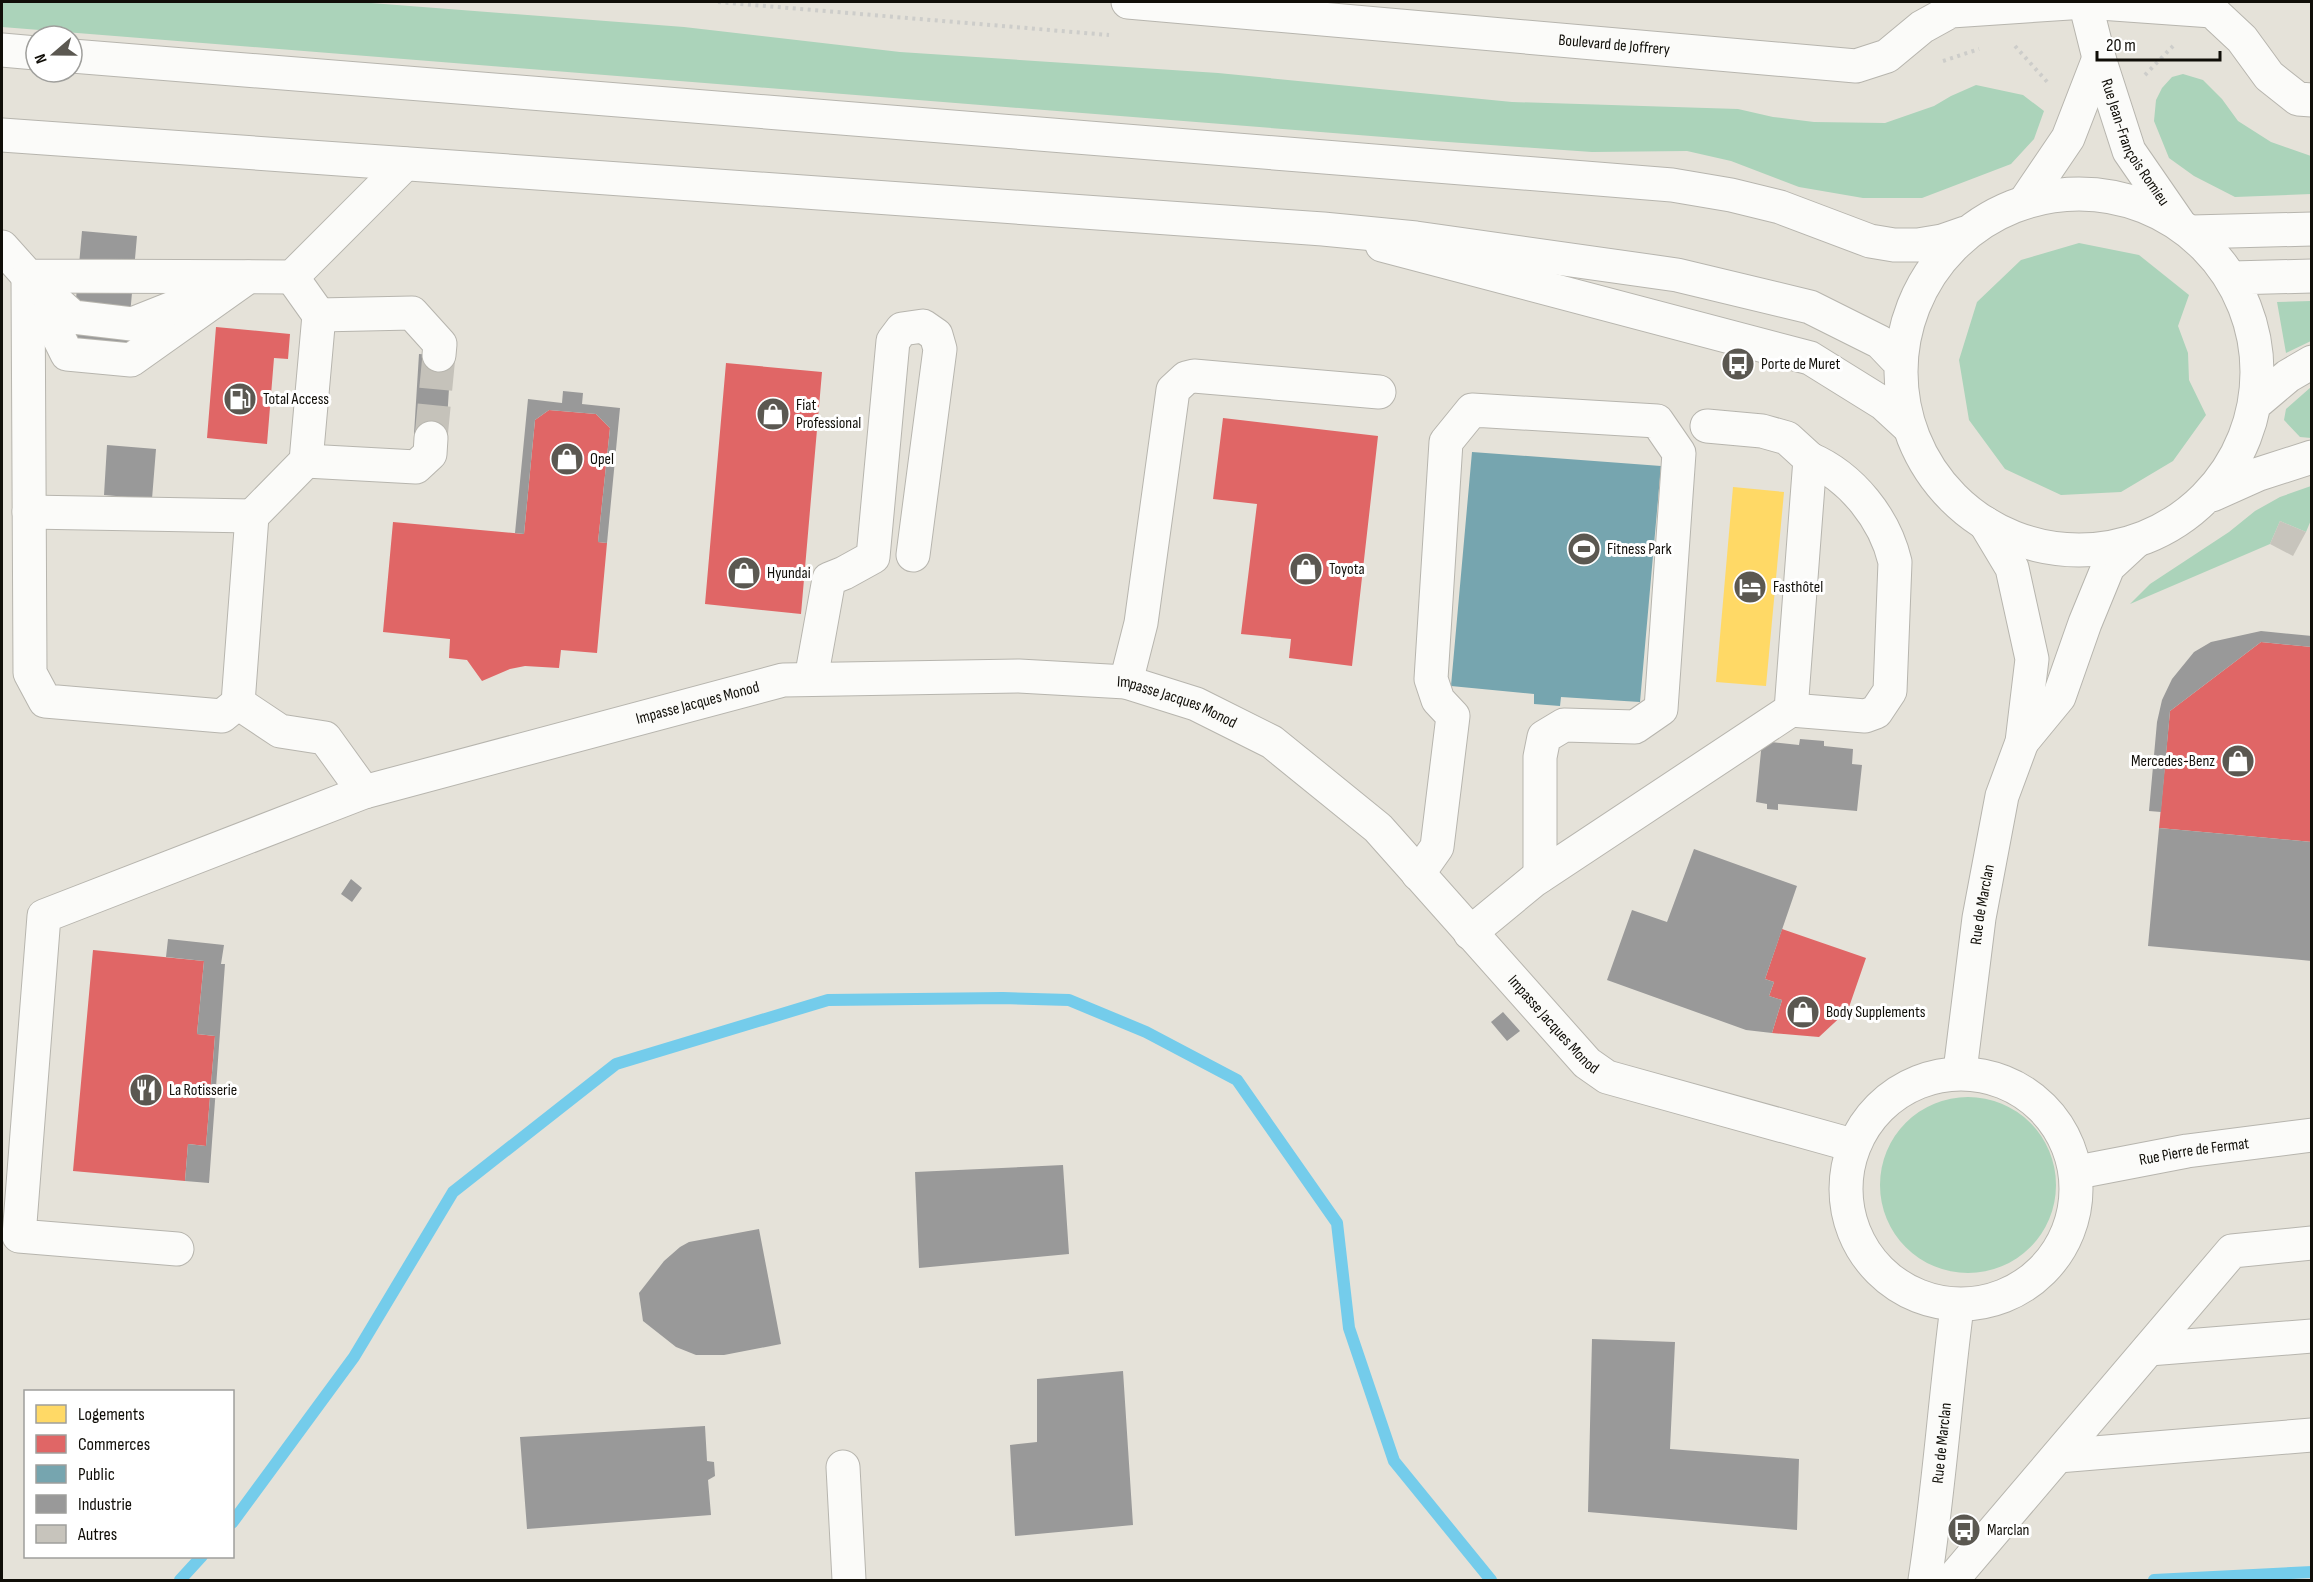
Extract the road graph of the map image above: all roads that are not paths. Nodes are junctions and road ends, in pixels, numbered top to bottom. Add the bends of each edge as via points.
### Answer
1 (1128, 2) edge
2 (2085, 2) edge
3 (2, 50) edge
4 (24, 52) edge
5 (84, 57) edge
6 (2099, 58) junction
7 (2312, 100) edge
8 (2, 135) edge
9 (405, 164) junction
10 (2026, 200) junction
11 (2185, 227) junction
12 (1323, 229) junction
13 (2312, 229) edge
14 (1965, 233) junction
15 (2, 247) edge
16 (28, 276) junction
17 (2312, 276) edge
18 (248, 277) junction
19 (292, 277) junction
20 (2232, 278) junction
21 (319, 315) junction
22 (439, 355) tunnel mouth
23 (2312, 362) edge
24 (1901, 364) junction
25 (15, 382) edge
26 (1379, 392) dead end
27 (2256, 403) junction
28 (1707, 426) dead end
29 (1909, 427) junction
30 (431, 438) tunnel mouth
31 (2312, 457) edge
32 (1810, 459) junction
33 (306, 461) junction
34 (2208, 496) junction
35 (29, 512) junction
36 (252, 516) junction
37 (1985, 523) junction
38 (2135, 542) junction
39 (913, 555) dead end
40 (811, 680) junction
41 (1126, 682) junction
42 (238, 703) junction
43 (1791, 710) junction
44 (2022, 742) junction
45 (364, 792) junction
46 (1418, 874) junction
47 (1540, 876) junction
48 (1470, 933) junction
49 (1960, 1071) junction
50 (2312, 1135) edge
51 (1852, 1145) junction
52 (2078, 1172) junction
53 (2312, 1243) edge
54 (177, 1249) dead end
55 (1957, 1307) junction
56 (2312, 1336) edge
57 (2149, 1349) junction
58 (2312, 1435) edge
59 (2058, 1456) junction
60 (843, 1467) dead end
61 (849, 1581) edge
62 (1925, 1581) edge
63 (1952, 1581) edge

1 - 2 street, Boulevard de Joffrery via 1856,66 1887,56 1922,27 1952,11
2 - 6 street, Rue Jean-François Romieu
2 - 7 street, Boulevard de Joffrery via 2212,11 2242,39 2269,76 2298,99
3 - 4 street
5 - 14 street via 1672,185 1780,207 1870,241 1894,245 1934,242
6 - 10 street, Rue Jean-François Romieu via 2068,138
6 - 11 street, Rue Jean-François Romieu via 2129,151
8 - 9 street
9 - 12 street
9 - 19 street
10 - 11 street via 2065,192 2105,194 2142,204
10 - 14 street
11 - 13 street
11 - 20 street, Rue Jean-François Romieu
12 - 24 street via 1416,238 1677,275 1810,307 1880,342
12 - 29 street via 1810,358 1884,404
14 - 24 street via 1932,270 1909,315
15 - 16 street
16 - 18 street
16 - 18 street via 73,317 132,324
16 - 25 street
17 - 20 street
18 - 19 street
19 - 21 street
20 - 27 street, Rue Jean-François Romieu via 2250,317 2258,359
21 - 22 street via 412,313 440,344
21 - 33 street
23 - 27 street
24 - 29 street via 1902,396
25 - 35 street
26 - 41 street via 1194,376 1173,390 1140,623
27 - 34 street, Rue Jean-François Romieu via 2246,437 2230,469
28 - 32 street via 1762,431 1787,438
29 - 37 street via 1926,465 1952,497
30 - 33 street via 430,453 416,466
31 - 34 street
32 - 43 street
32 - 43 street via 1827,466 1859,495 1884,528 1891,545 1895,562 1890,691 1876,712 1865,716
33 - 36 street
34 - 38 street via 2174,524
35 - 36 street
35 - 42 street via 30,673 45,700 222,716
36 - 42 street
37 - 38 street via 2020,541 2058,549 2096,550
37 - 44 street, Rue de Marclan via 2012,568 2032,659
38 - 44 street, Rue de Marclan via 2109,567 2059,697
39 - 40 street via 940,349 936,335 923,326 902,329 893,341 873,556 829,579
40 - 41 street, Impasse Jacques Monod via 1019,675
40 - 45 street, Impasse Jacques Monod via 783,680
41 - 46 street, Impasse Jacques Monod via 1196,704 1272,742 1378,828
42 - 45 street via 280,730 325,738
43 - 47 street
44 - 49 street, Rue de Marclan via 2001,796 1979,918
45 - 54 street, Impasse Jacques Monod via 44,916 19,1236
46 - 47 street via 1437,847 1453,716 1438,700 1431,679 1446,442 1472,410 1657,421 1679,453 1661,709 1635,727 1564,725 1544,737 1540,757
46 - 48 street, Impasse Jacques Monod
47 - 48 street
48 - 51 street, Impasse Jacques Monod via 1587,1062 1607,1077
49 - 51 street via 1890,1094
49 - 52 street via 2009,1080 2056,1117
50 - 52 street, Rue Pierre de Fermat via 2187,1151
51 - 55 street via 1844,1201 1863,1253 1903,1292
52 - 55 street via 2068,1239 2022,1290
53 - 57 street via 2232,1251
55 - 62 street, Rue de Marclan
56 - 57 street
57 - 59 street
58 - 59 street
59 - 63 street
60 - 61 street

